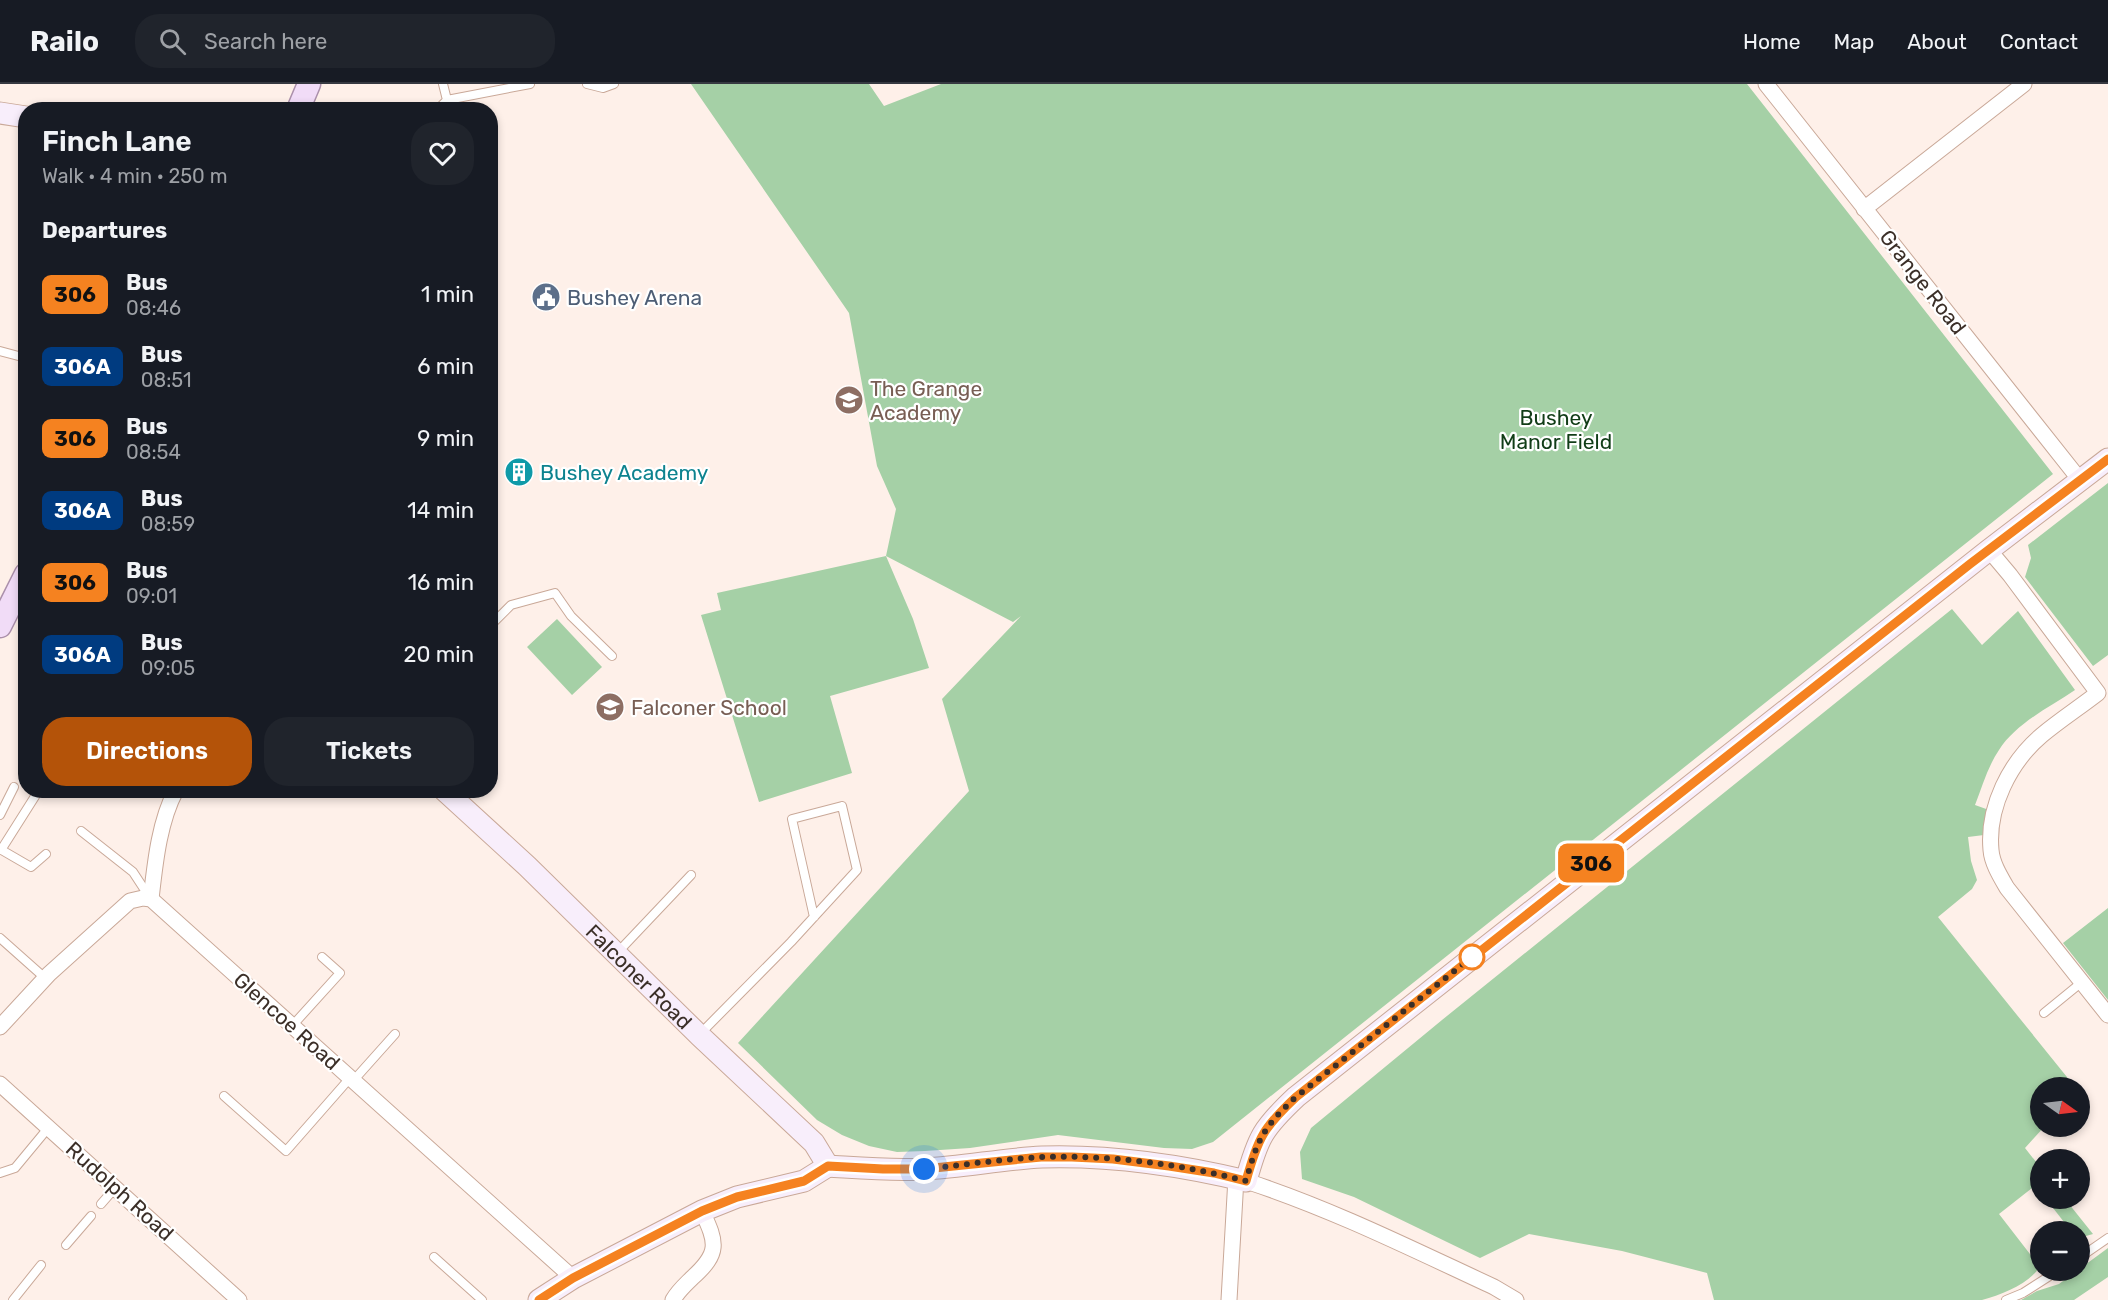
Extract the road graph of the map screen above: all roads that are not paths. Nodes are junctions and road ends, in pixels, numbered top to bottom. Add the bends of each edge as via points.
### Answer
1 (309, 84) edge
2 (443, 84) edge
3 (530, 84) edge
4 (587, 84) edge
5 (614, 84) edge
6 (1766, 84) edge
7 (2024, 84) edge
8 (447, 100) joint
9 (301, 102) edge
10 (0, 113) edge
11 (18, 116) edge
12 (1864, 209) junction
13 (0, 351) edge
14 (18, 356) edge
15 (2108, 459) edge
16 (2080, 480) junction
17 (1989, 550) junction
18 (18, 586) edge
19 (498, 618) edge
20 (0, 626) edge
21 (612, 656) dead end
22 (2103, 690) edge
23 (14, 787) dead end
24 (34, 798) edge
25 (172, 798) edge
26 (453, 798) edge
27 (0, 815) edge
28 (81, 831) dead end
29 (1, 850) edge
30 (46, 854) dead end
31 (691, 875) dead end
32 (151, 899) junction
33 (814, 917) junction
34 (0, 938) edge
35 (617, 954) junction
36 (322, 957) dead end
37 (45, 978) junction
38 (2082, 982) junction
39 (2044, 1013) dead end
40 (2108, 1015) edge
41 (292, 1026) junction
42 (0, 1027) edge
43 (395, 1034) dead end
44 (699, 1035) junction
45 (352, 1079) junction
46 (0, 1083) edge
47 (224, 1096) dead end
48 (50, 1127) junction
49 (828, 1166) junction
50 (0, 1173) edge
51 (1241, 1180) junction
52 (116, 1188) junction
53 (101, 1204) dead end
54 (702, 1211) junction
55 (91, 1216) dead end
56 (2108, 1238) edge
57 (66, 1245) dead end
58 (2090, 1250) edge
59 (434, 1257) dead end
60 (41, 1265) dead end
61 (573, 1278) junction
62 (2042, 1281) edge
63 (13, 1300) edge
64 (239, 1300) edge
65 (482, 1300) edge
66 (539, 1300) edge
67 (673, 1300) edge
68 (1229, 1300) edge
69 (1516, 1300) edge
70 (2006, 1300) edge

1 - 9 main road
2 - 8 lane
3 - 8 lane
4 - 5 lane via 603,88
6 - 12 street, Grange Road
7 - 12 street
10 - 11 street
12 - 16 street, Grange Road
13 - 14 lane
15 - 16 street
16 - 17 street
17 - 22 street
17 - 51 street via 1296,1097 1267,1125
18 - 20 main road
19 - 21 lane via 511,605 555,593
22 - 38 street via 2042,735 2022,756 2006,779 1991,827 1996,870
23 - 27 lane
24 - 29 lane
25 - 32 street
26 - 35 street, Falconer Road
28 - 32 lane via 133,872
29 - 30 lane via 31,867
31 - 35 lane
32 - 37 street via 130,901
32 - 41 street, Glencoe Road
33 - 33 lane via 857,870 842,806 792,819
33 - 44 lane
34 - 37 lane
35 - 44 street, Falconer Road
36 - 41 lane via 340,973
37 - 42 street
38 - 39 lane
38 - 40 street
41 - 45 street, Glencoe Road
43 - 45 lane
44 - 49 street, Falconer Road via 814,1143
45 - 47 lane via 286,1151
45 - 61 street, Glencoe Road
46 - 48 street, Rudolph Road
48 - 50 lane via 15,1168
48 - 52 street, Rudolph Road
49 - 51 street via 924,1169 1072,1157 1169,1166
49 - 54 street via 804,1181 737,1197
51 - 68 street
51 - 69 street via 1342,1216
52 - 53 lane
52 - 64 street, Rudolph Road
54 - 61 street
54 - 67 street via 712,1233 713,1253
55 - 57 lane
56 - 58 lane
59 - 65 lane
60 - 63 lane
61 - 66 street
62 - 70 lane

